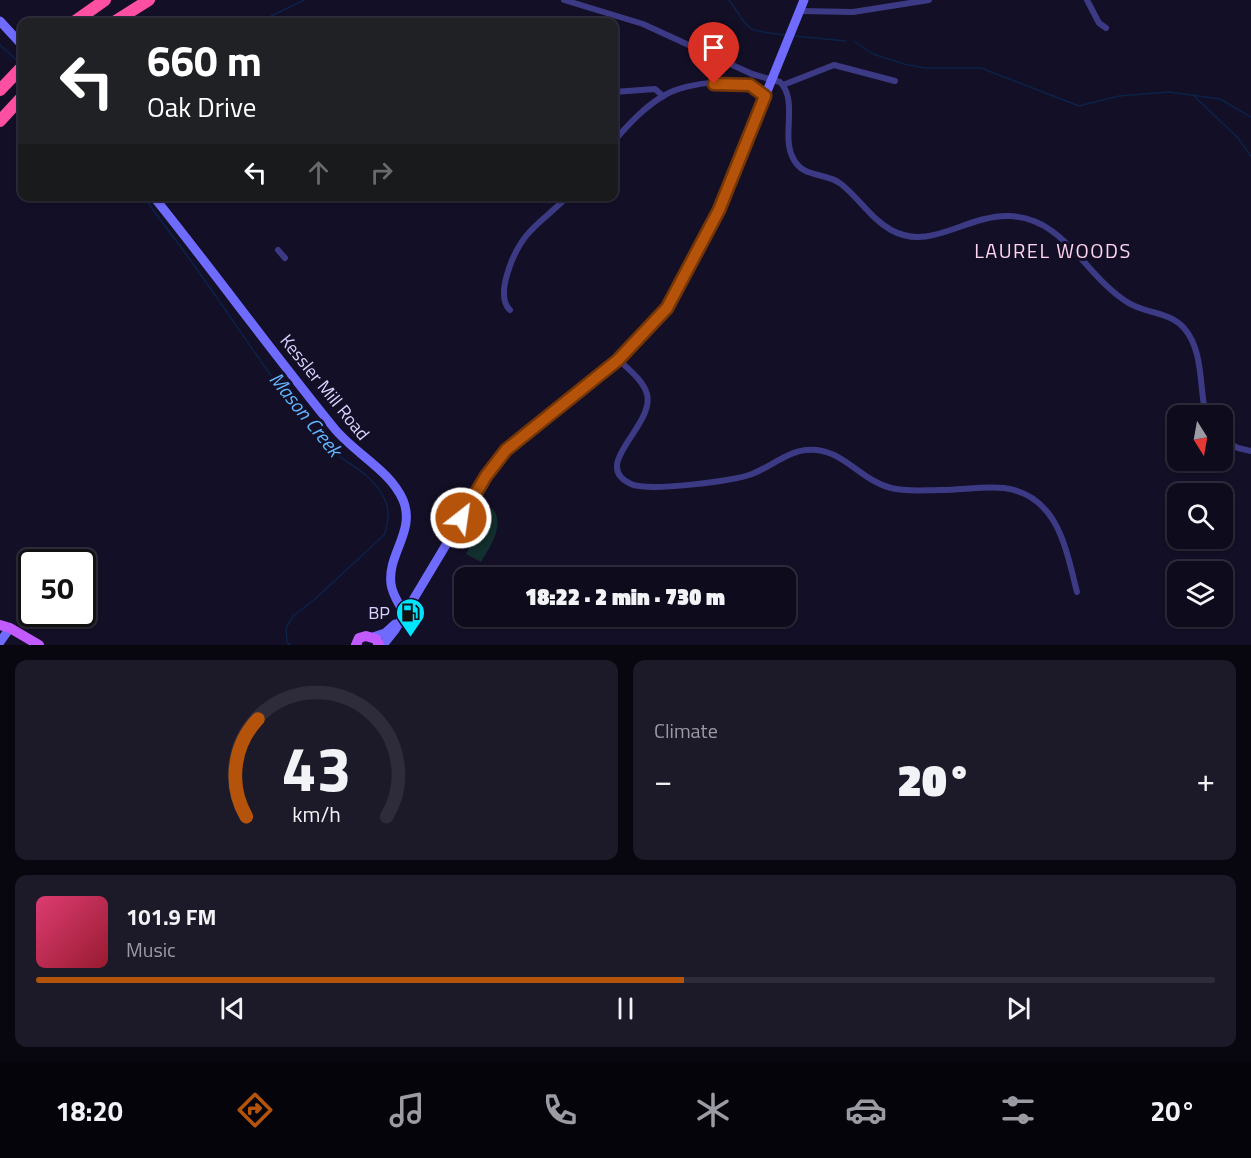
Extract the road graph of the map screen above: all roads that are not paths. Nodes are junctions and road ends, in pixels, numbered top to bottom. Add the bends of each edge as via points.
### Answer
1 (105, 0) edge
2 (149, 0) edge
3 (564, 0) edge
4 (804, 0) edge
5 (929, 0) edge
6 (1087, 0) edge
7 (800, 11) junction
8 (80, 18) edge
9 (120, 18) edge
10 (0, 21) edge
11 (1106, 28) dead end
12 (18, 40) edge
13 (18, 71) edge
14 (772, 78) junction
15 (895, 81) dead end
16 (783, 85) junction
17 (3, 86) edge
18 (618, 92) edge
19 (663, 96) junction
20 (765, 96) junction
21 (18, 102) edge
22 (0, 121) edge
23 (618, 137) edge
24 (157, 201) edge
25 (563, 201) edge
26 (278, 250) dead end
27 (285, 258) dead end
28 (510, 309) dead end
29 (618, 360) junction
30 (1204, 405) edge
31 (1233, 446) edge
32 (1251, 451) edge
33 (1077, 592) dead end
34 (0, 615) edge
35 (401, 617) junction
36 (5, 626) edge
37 (0, 642) edge
38 (378, 642) edge
39 (355, 644) edge
40 (39, 645) edge

1 - 8 highway
2 - 9 highway
3 - 14 street via 643,24 752,74
4 - 7 main road
5 - 7 street via 853,12
6 - 11 street
7 - 14 main road
10 - 12 main road
13 - 17 highway
14 - 16 street
14 - 20 main road
15 - 16 street via 836,64
16 - 30 street via 788,145 797,165 807,173 841,183 890,230 918,238 937,235 982,217 1010,216 1039,222 1058,233 1096,278 1124,301 1167,316 1182,326 1198,360
18 - 19 street via 655,89
19 - 20 street via 676,90 734,82 750,85
19 - 23 street
20 - 29 main road via 722,202 676,294 657,321
21 - 22 highway
24 - 35 main road, Kessler Mill Road via 334,428 398,492 405,506 406,522 390,582
25 - 28 street via 526,236 503,286 502,299
26 - 27 street
29 - 33 street via 641,383 648,401 643,422 618,454 619,470 629,483 639,486 732,480 808,449 837,456 868,478 896,489 1010,489 1036,501 1055,521
29 - 35 main road via 524,433 495,463
31 - 32 street
34 - 36 main road
35 - 38 main road
36 - 37 main road
36 - 40 main road
38 - 39 main road via 364,636

